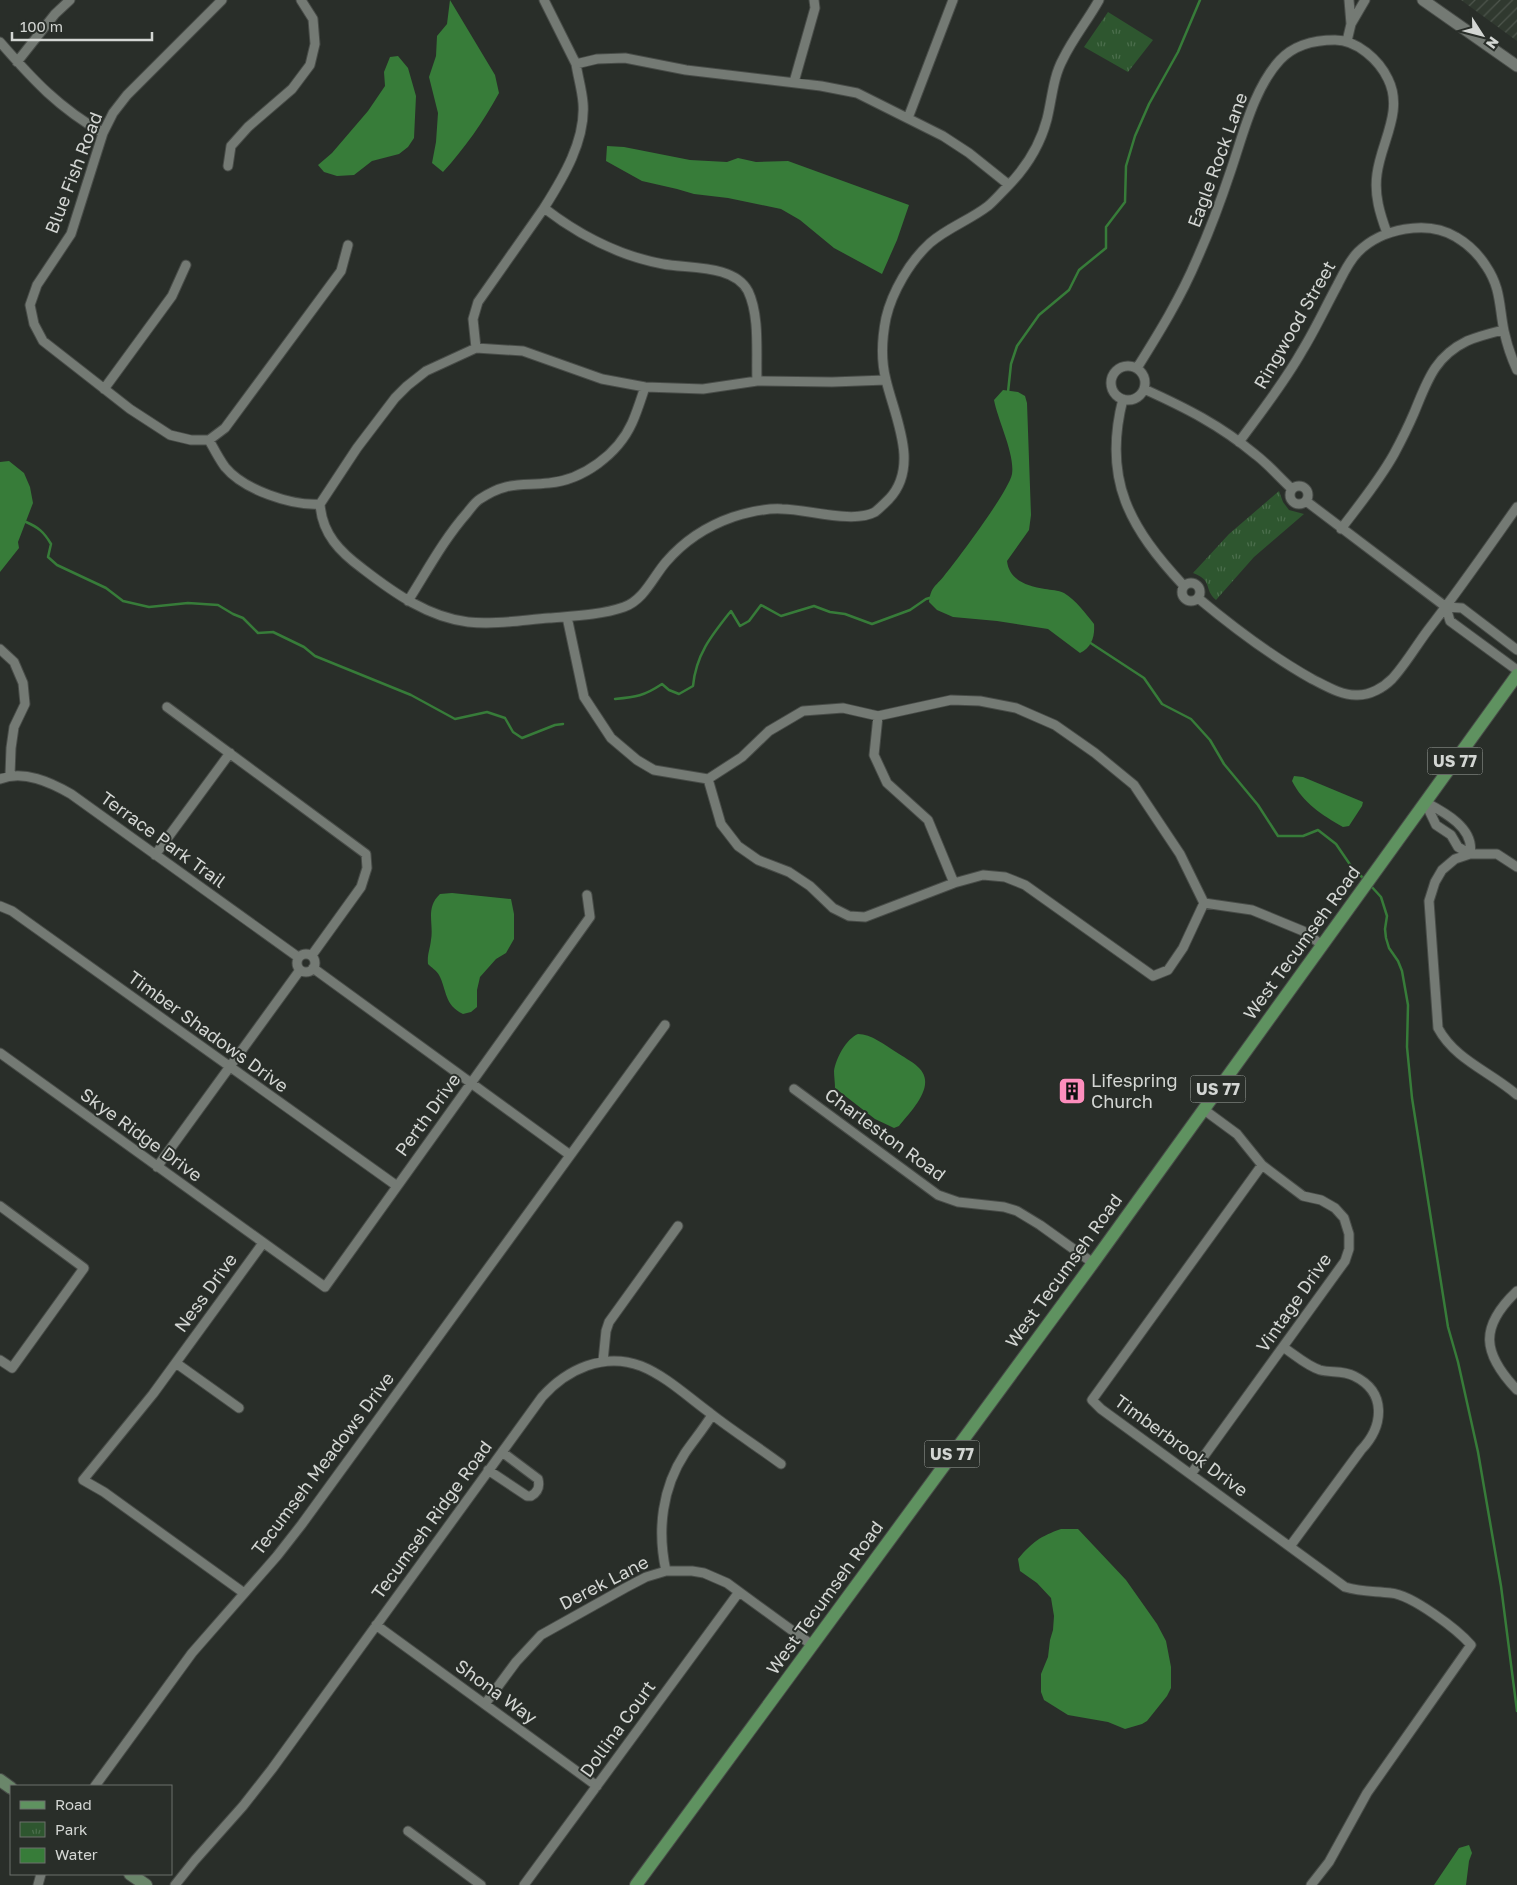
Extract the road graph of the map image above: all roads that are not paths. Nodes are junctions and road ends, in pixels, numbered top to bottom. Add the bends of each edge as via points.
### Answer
1 (70, 0) edge
2 (222, 0) edge
3 (301, 0) edge
4 (544, 0) edge
5 (814, 0) edge
6 (953, 0) edge
7 (1099, 0) edge
8 (1349, 0) edge
9 (1365, 0) edge
10 (1423, 0) edge
11 (1351, 24) junction
12 (1347, 41) junction
13 (0, 42) edge
14 (17, 62) junction
15 (576, 64) junction
16 (1517, 66) edge
17 (794, 82) junction
18 (908, 118) junction
19 (103, 133) junction
20 (228, 166) dead end
21 (1009, 185) junction
22 (544, 208) junction
23 (1386, 233) junction
24 (348, 245) dead end
25 (186, 265) dead end
26 (1503, 330) junction
27 (476, 348) junction
28 (1137, 368) junction
29 (1517, 370) edge
30 (886, 380) junction
31 (758, 381) junction
32 (645, 387) junction
33 (104, 389) junction
34 (1144, 389) junction
35 (1122, 398) junction
36 (209, 440) junction
37 (1239, 442) junction
38 (1292, 488) junction
39 (1306, 501) junction
40 (320, 504) junction
41 (1517, 507) edge
42 (1341, 529) junction
43 (408, 601) junction
44 (1446, 607) junction
45 (567, 616) junction
46 (0, 649) edge
47 (1517, 650) edge
48 (1517, 670) edge
49 (1517, 675) edge
50 (167, 707) dead end
51 (878, 716) junction
52 (230, 753) junction
53 (10, 776) junction
54 (0, 779) edge
55 (708, 779) junction
56 (1425, 802) junction
57 (1470, 854) junction
58 (156, 855) junction
59 (1517, 866) edge
60 (954, 883) junction
61 (587, 895) dead end
62 (1204, 903) junction
63 (0, 906) edge
64 (1322, 945) junction
65 (312, 955) junction
66 (298, 957) junction
67 (313, 968) junction
68 (300, 970) junction
69 (665, 1025) dead end
70 (0, 1053) edge
71 (230, 1067) junction
72 (471, 1083) junction
73 (794, 1089) dead end
74 (1517, 1095) edge
75 (1203, 1109) junction
76 (570, 1155) junction
77 (1262, 1165) junction
78 (157, 1167) junction
79 (397, 1186) junction
80 (0, 1206) edge
81 (678, 1226) dead end
82 (263, 1243) junction
83 (1093, 1262) junction
84 (1517, 1290) edge
85 (1283, 1347) junction
86 (0, 1360) edge
87 (603, 1362) junction
88 (176, 1363) junction
89 (1517, 1390) edge
90 (239, 1408) dead end
91 (712, 1415) junction
92 (502, 1452) junction
93 (781, 1464) dead end
94 (488, 1470) junction
95 (1191, 1474) junction
96 (1291, 1546) junction
97 (666, 1571) junction
98 (739, 1592) junction
99 (244, 1593) junction
100 (376, 1625) junction
101 (812, 1645) junction
102 (485, 1704) junction
103 (96, 1785) edge
104 (597, 1786) junction
105 (408, 1831) dead end
106 (131, 1875) edge
107 (146, 1885) edge
108 (175, 1885) edge
109 (481, 1885) edge
110 (524, 1885) edge
111 (636, 1885) edge
112 (1310, 1885) edge

1 - 14 street
2 - 19 street, Blue Fish Road via 127,95 113,112
3 - 20 street via 313,19 315,44 310,65 292,89 231,146
4 - 15 street
5 - 17 street via 815,8
6 - 18 street
7 - 21 street via 1062,60 1038,145
8 - 11 street
9 - 11 street
10 - 16 street
11 - 12 street
12 - 23 street via 1363,50 1383,70 1389,80 1394,103 1376,187
12 - 28 street, Eagle Rock Lane via 1307,43 1285,55 1273,69 1252,107 1196,262 1166,322
13 - 14 street
14 - 19 street via 76,118
15 - 17 street via 625,58 686,70
15 - 22 street via 583,104 580,131 574,153
17 - 18 street via 857,93
18 - 21 street via 943,136
19 - 33 street, Blue Fish Road via 71,234 37,286 30,306 34,324 43,341
21 - 30 street via 988,206 929,244 903,278 886,318 883,350
22 - 27 street via 478,302 473,319
22 - 31 street via 591,239 626,254 664,264 709,268 731,275 747,289 755,310
23 - 26 street via 1408,228 1433,229 1455,236 1470,247 1496,282
23 - 37 street, Ringwood Street via 1357,253 1302,351
24 - 36 street via 341,270 225,428
25 - 33 street via 172,296
26 - 29 street
26 - 42 street via 1465,342 1439,364 1422,390 1394,454
27 - 32 street via 523,351 602,379
27 - 40 street via 426,370 395,398
28 - 34 street via 1144,379
28 - 35 street via 1124,366 1112,376 1114,391
30 - 31 street
30 - 45 street via 894,406 904,466 901,482 891,498 874,513 848,517 781,509 760,510 731,518 691,539 667,561 638,598 626,606
31 - 32 street via 703,389
32 - 43 street via 632,424 613,451 590,469 550,483 497,489 478,500 454,528
33 - 36 street, Blue Fish Road via 170,435
34 - 35 street via 1132,399
34 - 37 street via 1206,418
35 - 44 street via 1116,441 1122,495 1144,538 1184,586 1190,583 1197,585 1200,590 1198,598 1286,664 1331,689 1349,695 1377,690 1392,679
36 - 40 street via 225,466 237,478 285,500
37 - 38 street
38 - 39 street via 1292,501 1298,504
38 - 39 street via 1306,488 1309,494
39 - 42 street
40 - 43 street via 321,517 338,548
41 - 44 street
42 - 44 street
43 - 45 street via 423,609 468,622
44 - 47 street via 1462,608
44 - 48 street via 1450,621
45 - 55 street via 584,697 611,738 654,770
46 - 53 street via 14,662 23,683 25,704 14,727
49 - 56 main road, West Tecumseh Road / US 77
50 - 52 street
51 - 55 street via 843,708 803,711 769,731 742,757
51 - 60 street via 874,755 877,762 887,783 928,820
51 - 62 street via 951,700 980,701 1016,708 1055,724 1134,785 1180,854
52 - 58 street
52 - 65 street via 366,854 367,868 361,887
53 - 54 street, Terrace Park Trail
53 - 58 street, Terrace Park Trail via 53,784
55 - 60 street via 721,824 738,846 758,860 788,872 810,886 833,908 849,916 865,917
56 - 57 street via 1436,825 1451,834 1458,847
56 - 57 street via 1445,812 1467,834 1472,845
56 - 64 main road, West Tecumseh Road / US 77
57 - 59 street via 1497,854
57 - 74 street via 1455,859 1442,870 1430,901 1438,1028 1454,1050
58 - 66 street, Terrace Park Trail
60 - 62 street via 983,875 1005,877 1025,885 1153,976 1168,970 1183,948
61 - 72 street, Perth Drive via 590,918
62 - 64 street via 1252,910 1304,931
63 - 71 street, Timber Shadows Drive via 12,911
64 - 75 main road, West Tecumseh Road / US 77
65 - 66 street via 305,953
65 - 67 street via 315,961
66 - 68 street via 296,964
67 - 68 street via 307,972
67 - 72 street
68 - 71 street
69 - 76 street, Tecumseh Meadows Drive
70 - 78 street, Skye Ridge Drive
71 - 78 street
71 - 79 street, Timber Shadows Drive
72 - 76 street
72 - 79 street, Perth Drive
73 - 83 street, Charleston Road via 938,1195 958,1202 1017,1212
75 - 77 street, Vintage Drive via 1237,1134
75 - 83 main road, West Tecumseh Road / US 77
76 - 99 street, Tecumseh Meadows Drive via 302,1524
77 - 85 street, Vintage Drive via 1303,1196 1321,1200 1335,1208 1344,1218 1349,1234 1345,1261
77 - 95 street, Timberbrook Drive via 1092,1400
78 - 82 street, Skye Ridge Drive
79 - 82 street, Perth Drive via 325,1287
80 - 86 street via 84,1268 12,1368
81 - 87 street via 610,1322 603,1346
82 - 88 street, Ness Drive
83 - 101 main road, West Tecumseh Road / US 77
84 - 89 street via 1495,1315 1489,1346 1497,1368
85 - 95 street, Vintage Drive
85 - 96 street via 1320,1370 1353,1375 1371,1389 1378,1404 1376,1425 1370,1440
87 - 91 street, Tecumseh Ridge Road via 642,1367
87 - 92 street, Tecumseh Ridge Road via 587,1365 556,1383
88 - 90 street
88 - 99 street, Ness Drive via 83,1480
91 - 93 street, Tecumseh Ridge Road
91 - 97 street via 685,1453 668,1488 661,1534
92 - 94 street, Tecumseh Ridge Road
92 - 94 street via 538,1479 538,1491 527,1496
94 - 100 street, Tecumseh Ridge Road
95 - 96 street, Timberbrook Drive
96 - 112 street, Timberbrook Drive via 1345,1587 1405,1596 1462,1635 1471,1645 1367,1794 1329,1862
97 - 98 street, Derek Lane via 704,1573
97 - 102 street, Derek Lane via 639,1581 541,1636 520,1656
98 - 101 street, Derek Lane
98 - 104 street, Dollina Court
99 - 103 street, Tecumseh Meadows Drive via 192,1653
100 - 102 street, Shona Way
100 - 108 street, Tecumseh Ridge Road via 249,1799
101 - 111 main road, West Tecumseh Road / US 77
102 - 104 street, Shona Way
104 - 110 street, Dollina Court
105 - 109 street
106 - 107 main road

